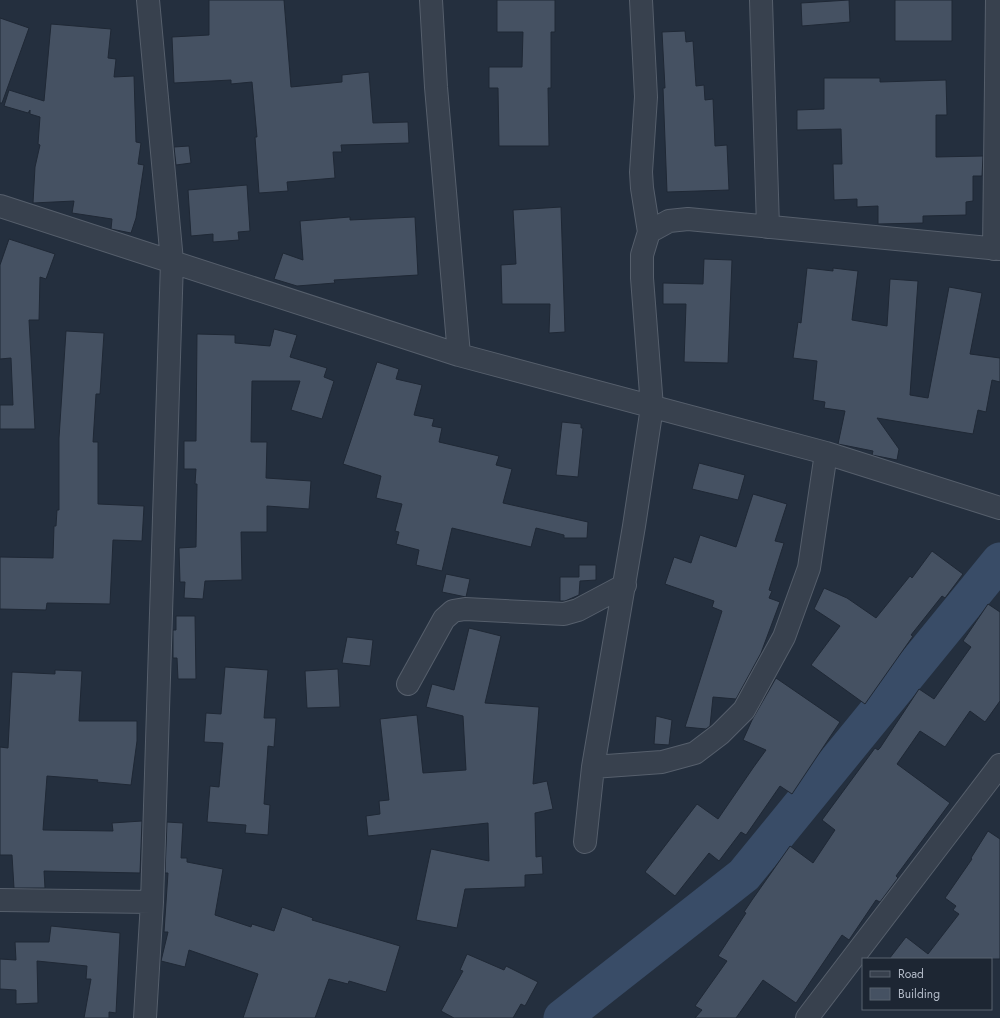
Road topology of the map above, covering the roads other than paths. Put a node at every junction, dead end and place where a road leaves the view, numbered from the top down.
1 (147, 0) edge
2 (431, 0) edge
3 (641, 0) edge
4 (761, 0) edge
5 (997, 0) edge
6 (0, 206) edge
7 (768, 227) junction
8 (649, 232) junction
9 (997, 249) edge
10 (172, 261) junction
11 (458, 355) junction
12 (652, 406) junction
13 (826, 453) junction
14 (1000, 508) edge
15 (625, 585) junction
16 (408, 684) dead end
17 (592, 767) junction
18 (997, 777) edge
19 (586, 842) dead end
20 (0, 900) edge
21 (152, 902) junction
22 (145, 1018) edge
23 (807, 1018) edge

1 - 10 street
2 - 11 street
3 - 8 street
4 - 7 street
5 - 9 street
6 - 10 street
7 - 8 street
7 - 9 street
8 - 12 street
10 - 11 street
10 - 21 street
11 - 12 street
12 - 13 street
12 - 15 street
13 - 14 street
13 - 17 street
15 - 16 street
15 - 17 street
17 - 19 street
18 - 23 street
20 - 21 street
21 - 22 street

